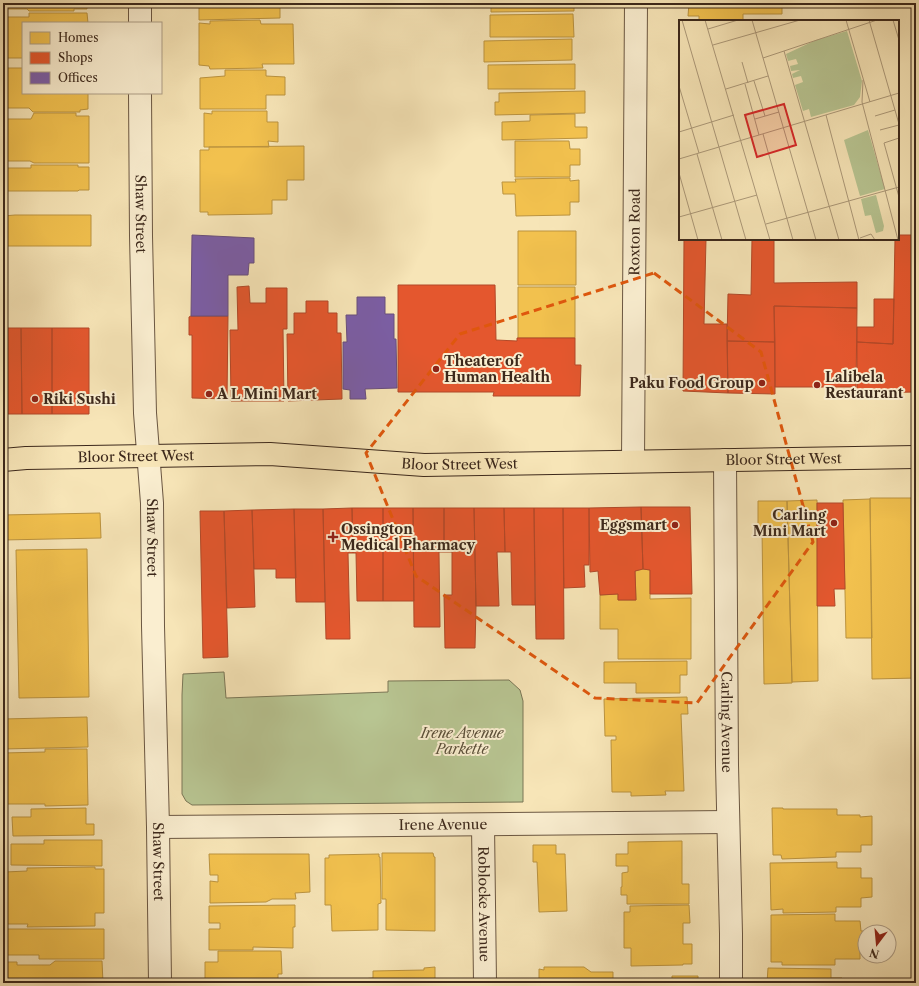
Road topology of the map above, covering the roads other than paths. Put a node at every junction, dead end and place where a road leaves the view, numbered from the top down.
1 (140, 3) edge
2 (636, 3) edge
3 (140, 22) edge
4 (140, 94) edge
5 (148, 456) junction
6 (916, 457) edge
7 (3, 460) edge
8 (725, 460) junction
9 (633, 461) junction
10 (728, 822) junction
11 (483, 825) junction
12 (158, 827) junction
13 (160, 983) edge
14 (484, 983) edge
15 (730, 983) edge

1 - 3 street
2 - 9 street, Roxton Road
4 - 5 street, Shaw Street
5 - 7 main road, Bloor Street West
5 - 9 main road, Bloor Street West
5 - 12 street, Shaw Street
6 - 8 main road, Bloor Street West
8 - 9 main road, Bloor Street West
8 - 10 street, Carling Avenue
10 - 11 street, Irene Avenue
10 - 15 street, Carling Avenue
11 - 12 street, Irene Avenue
11 - 14 street, Roblocke Avenue
12 - 13 street, Shaw Street

